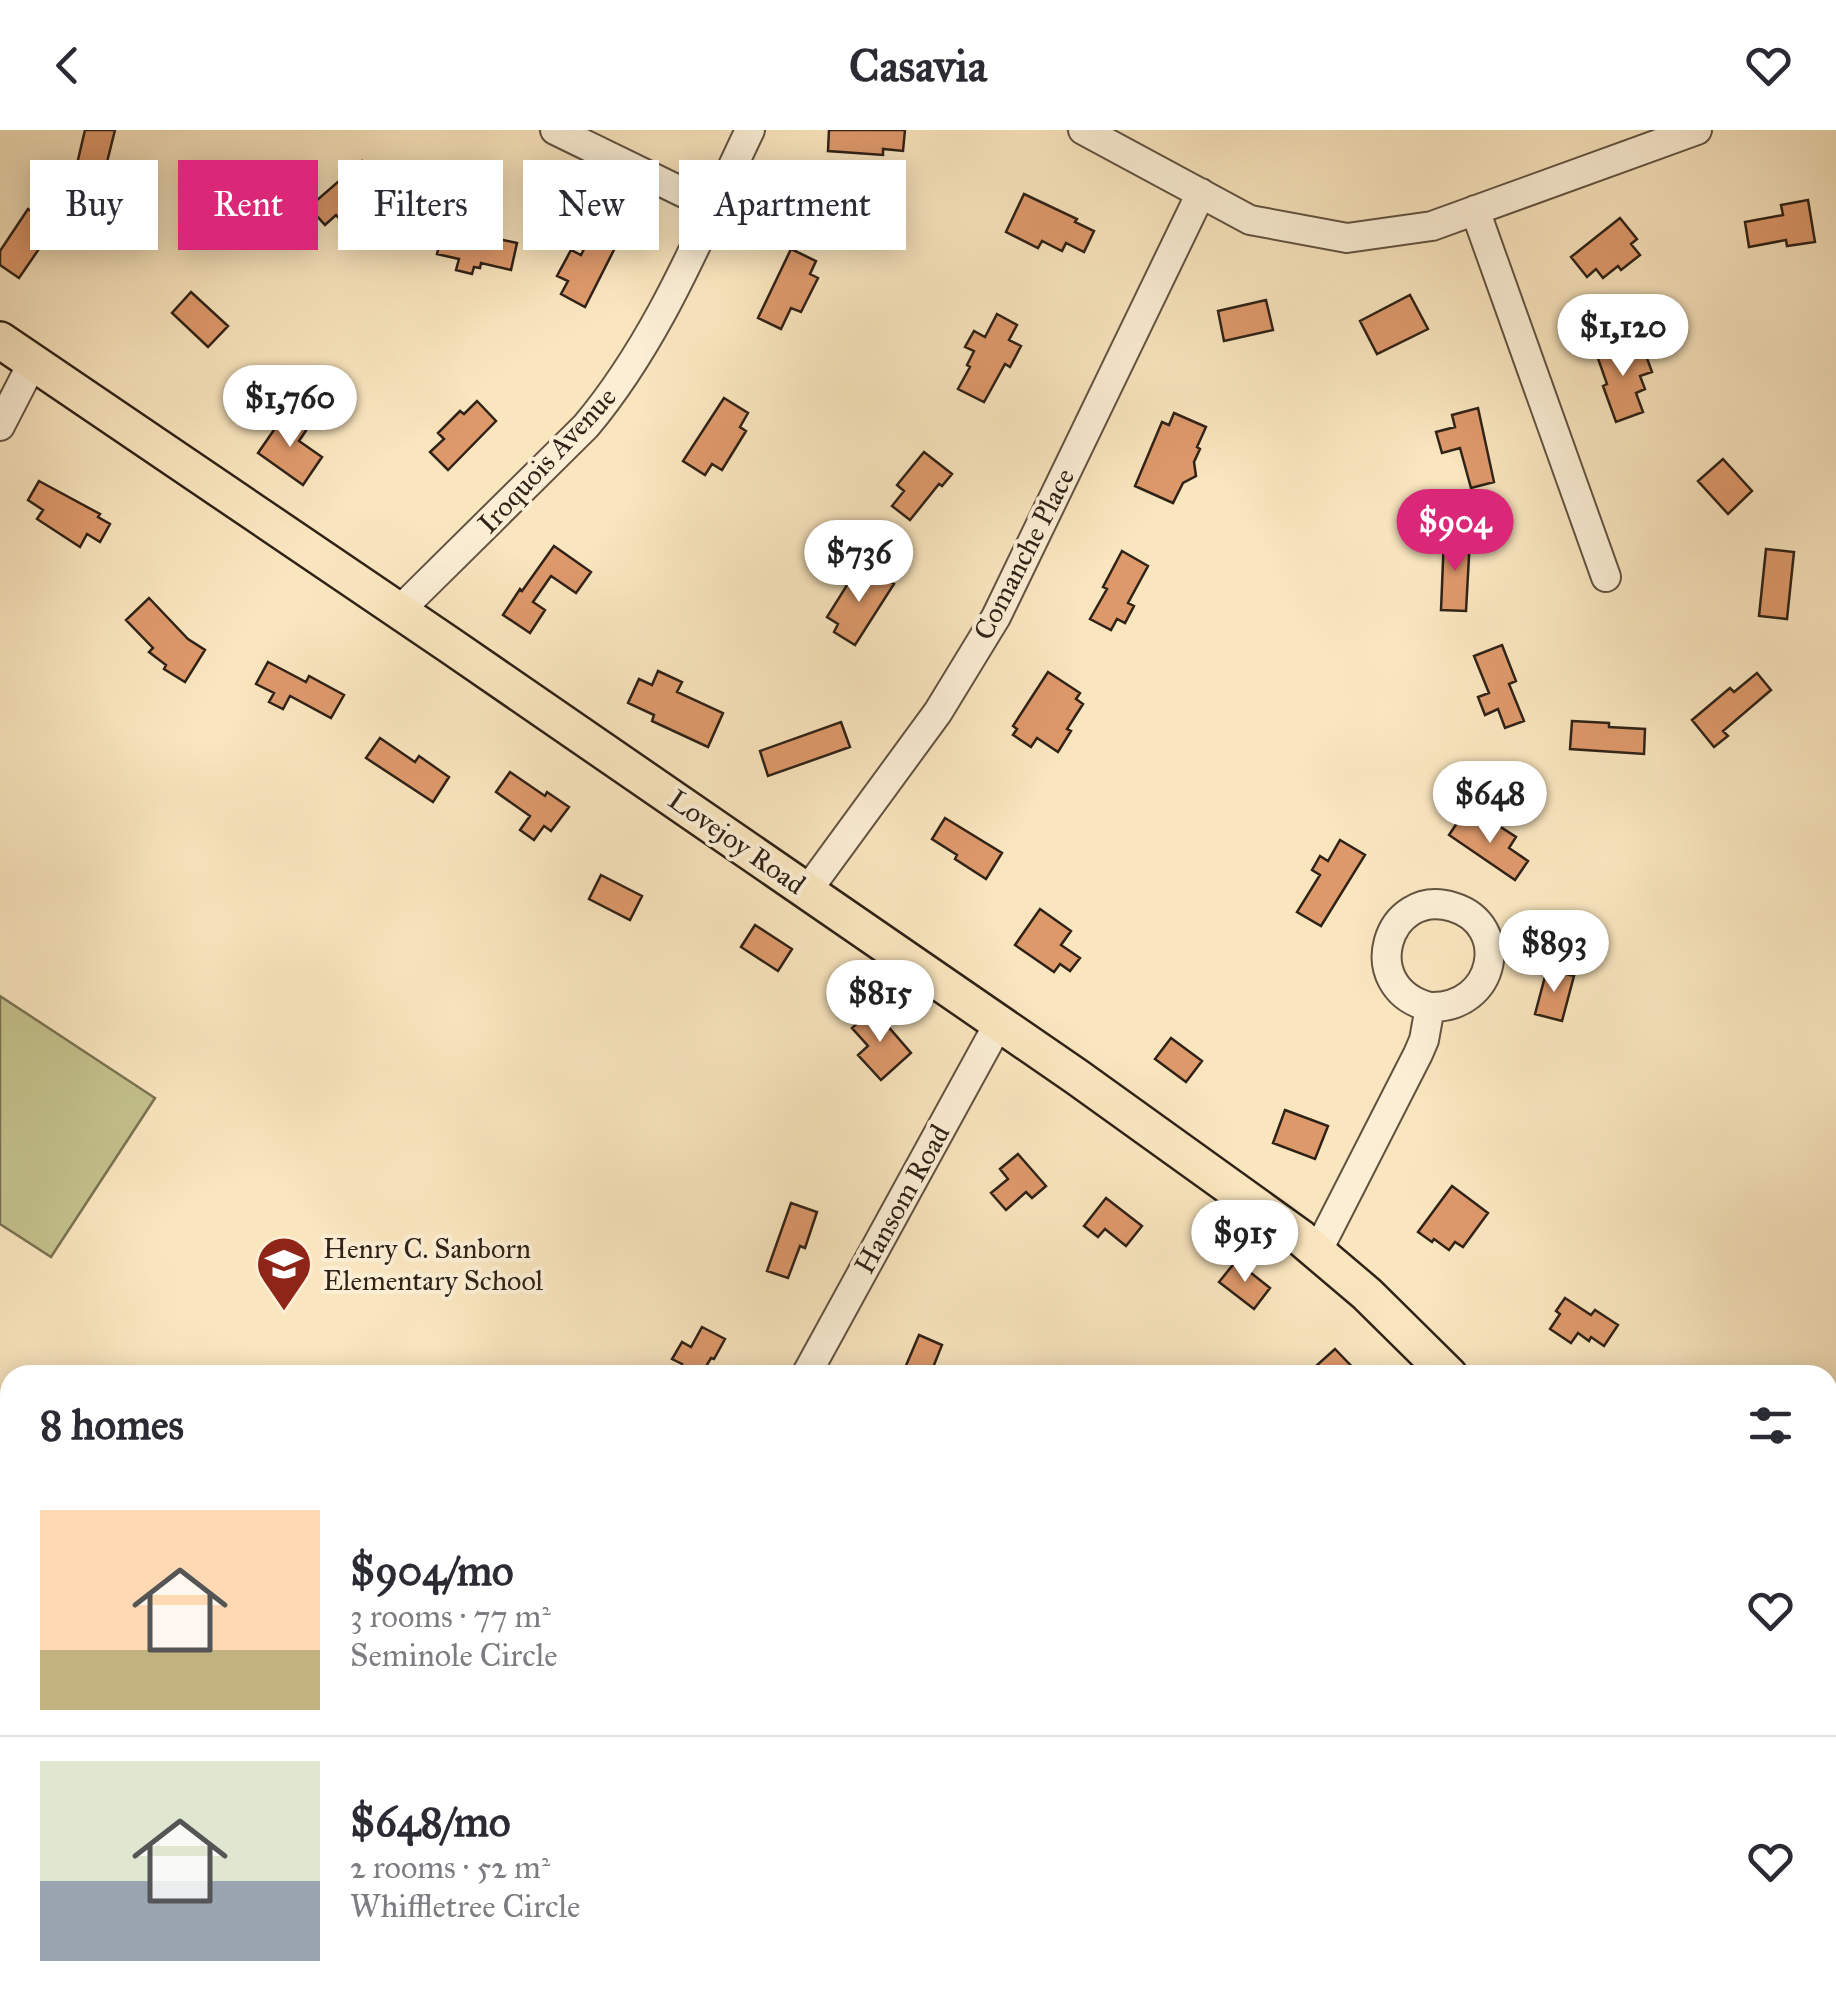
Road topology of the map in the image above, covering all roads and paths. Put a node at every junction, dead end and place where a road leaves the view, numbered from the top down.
1 (556, 130) edge
2 (750, 130) edge
3 (1083, 130) edge
4 (1697, 130) edge
5 (736, 160) edge
6 (679, 190) edge
7 (1201, 194) junction
8 (1475, 210) junction
9 (693, 250) edge
10 (0, 340) edge
11 (33, 362) junction
12 (0, 426) edge
13 (1606, 577) dead end
14 (399, 611) junction
15 (807, 891) junction
16 (1430, 1007) dead end
17 (999, 1023) junction
18 (1317, 1252) junction
19 (811, 1365) edge
20 (1439, 1365) edge

1 - 6 street
2 - 5 street, Iroquois Avenue
3 - 7 street
4 - 8 street
7 - 8 street
7 - 15 street, Comanche Place
8 - 13 street
9 - 14 street, Iroquois Avenue
10 - 11 main road, Lovejoy Road
11 - 12 street
11 - 14 main road, Lovejoy Road
14 - 15 main road, Lovejoy Road
15 - 17 main road, Lovejoy Road
16 - 18 street
17 - 18 main road, Lovejoy Road
17 - 19 street, Hansom Road
18 - 20 main road, Lovejoy Road

